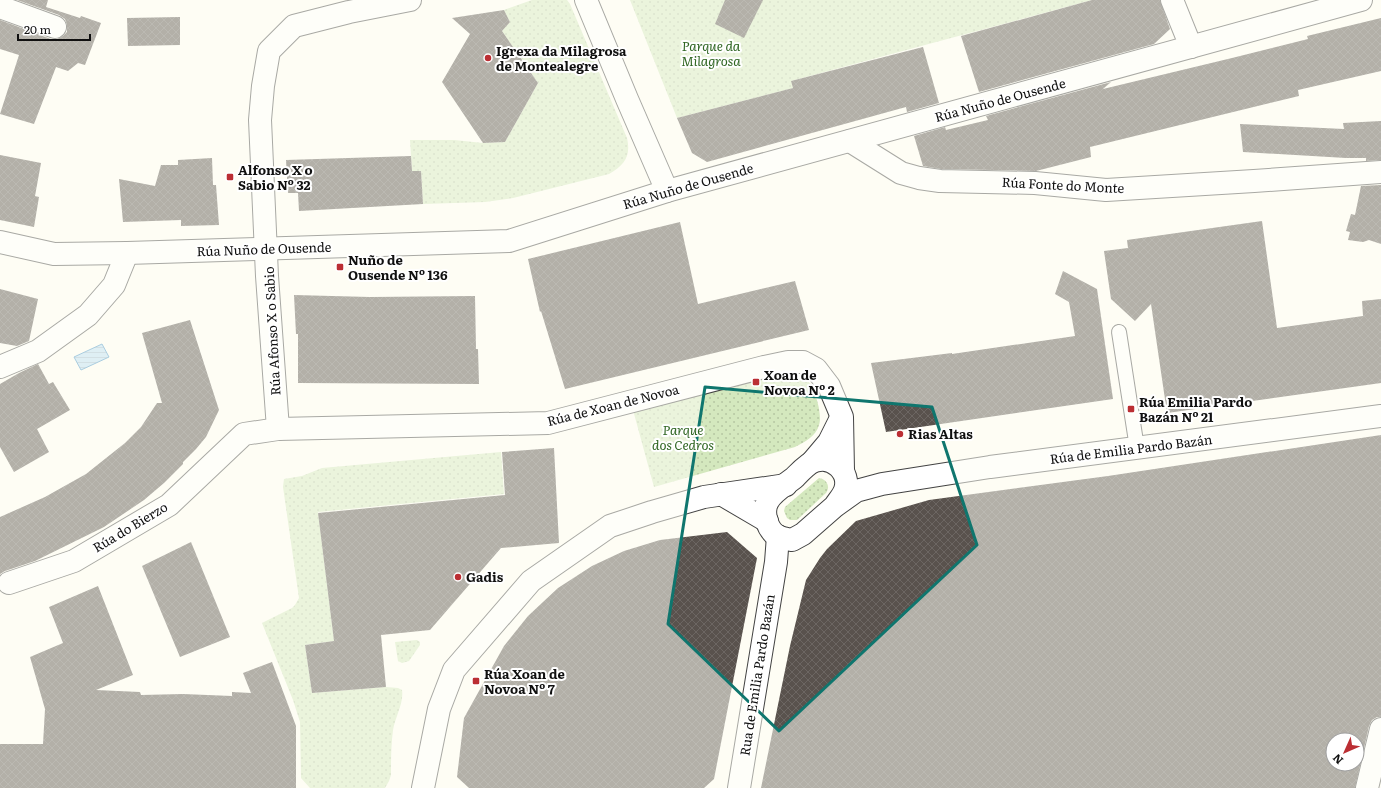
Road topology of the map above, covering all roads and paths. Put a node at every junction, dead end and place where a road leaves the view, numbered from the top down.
1 (410, 0) edge
2 (586, 0) edge
3 (1172, 0) edge
4 (1361, 0) edge
5 (0, 7) edge
6 (55, 27) dead end
7 (1191, 47) junction
8 (850, 141) junction
9 (1381, 172) edge
10 (667, 191) junction
11 (0, 242) edge
12 (267, 249) junction
13 (127, 253) junction
14 (1119, 332) dead end
15 (0, 367) edge
16 (1381, 416) edge
17 (842, 417) junction
18 (278, 429) junction
19 (1137, 448) junction
20 (814, 461) junction
21 (845, 475) junction
22 (882, 484) junction
23 (786, 485) junction
24 (721, 494) junction
25 (835, 506) junction
26 (779, 532) junction
27 (9, 583) dead end
28 (1381, 729) edge
29 (423, 788) edge
30 (739, 788) edge
31 (1367, 788) edge

1 - 12 street, Rúa Afonso X o Sabio
2 - 10 street
3 - 7 street
4 - 7 street, Rúa Nuño de Ousende
5 - 6 street
7 - 8 street, Rúa Nuño de Ousende
8 - 9 street, Rúa Fonte do Monte
8 - 10 street, Rúa Nuño de Ousende
10 - 12 street, Rúa Nuño de Ousende
11 - 13 street, Rúa Nuño de Ousende
12 - 13 street, Rúa Nuño de Ousende
12 - 18 street, Rúa Afonso X o Sabio
13 - 15 street
14 - 19 lane
16 - 19 street, Rúa de Emilia Pardo Bazán
17 - 18 street, Rúa de Xoan de Novoa
17 - 20 street
17 - 21 street, Rúa de Xoan de Novoa
18 - 27 street, Rúa do Bierzo
19 - 22 street, Rúa de Emilia Pardo Bazán
20 - 21 street, Rúa de Emilia Pardo Bazán
20 - 23 street
21 - 22 street, Rúa de Emilia Pardo Bazán
21 - 25 street, Rúa de Emilia Pardo Bazán
22 - 25 street, Rúa de Emilia Pardo Bazán
23 - 24 street
23 - 26 street
24 - 26 street
24 - 29 street
25 - 26 street, Rúa de Emilia Pardo Bazán
26 - 30 street, Rua de Emilia Pardo Bazán
28 - 31 street

